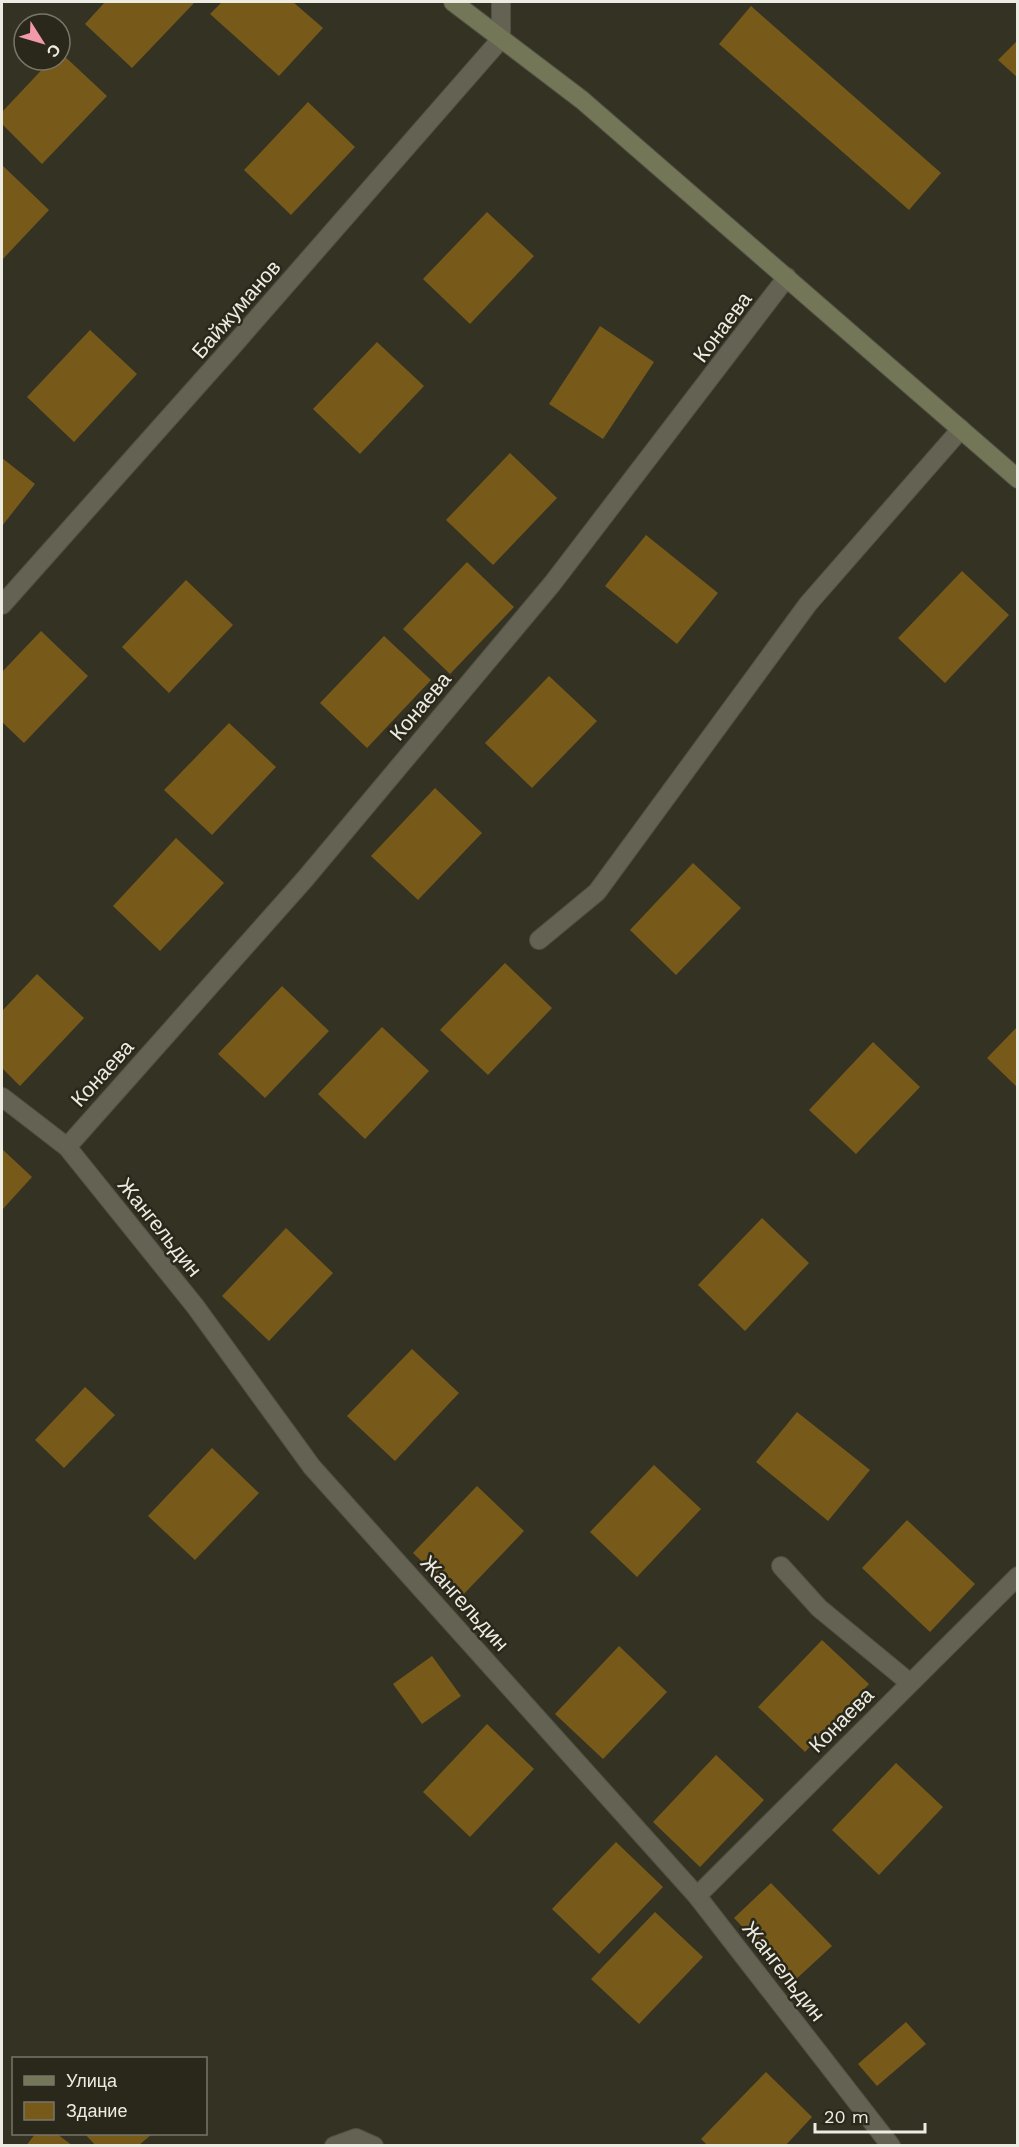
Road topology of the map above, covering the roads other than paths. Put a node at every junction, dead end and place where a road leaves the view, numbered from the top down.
1 (453, 2) edge
2 (501, 2) edge
3 (501, 39) junction
4 (787, 277) junction
5 (961, 429) junction
6 (1017, 478) edge
7 (2, 605) edge
8 (539, 940) dead end
9 (2, 1097) edge
10 (67, 1146) junction
11 (781, 1566) dead end
12 (1017, 1576) edge
13 (910, 1683) junction
14 (697, 1896) junction
15 (334, 2145) edge
16 (374, 2145) edge
17 (891, 2145) edge

1 - 3 main road
2 - 3 street
3 - 4 main road
3 - 7 street, Байжуманов
4 - 5 main road
4 - 10 street, Конаева
5 - 6 main road
5 - 8 street
9 - 10 street, Жангельдин
10 - 14 street, Жангельдин
11 - 13 street
12 - 13 street, Конаева
13 - 14 street, Конаева
14 - 17 street, Жангельдин
15 - 16 street

